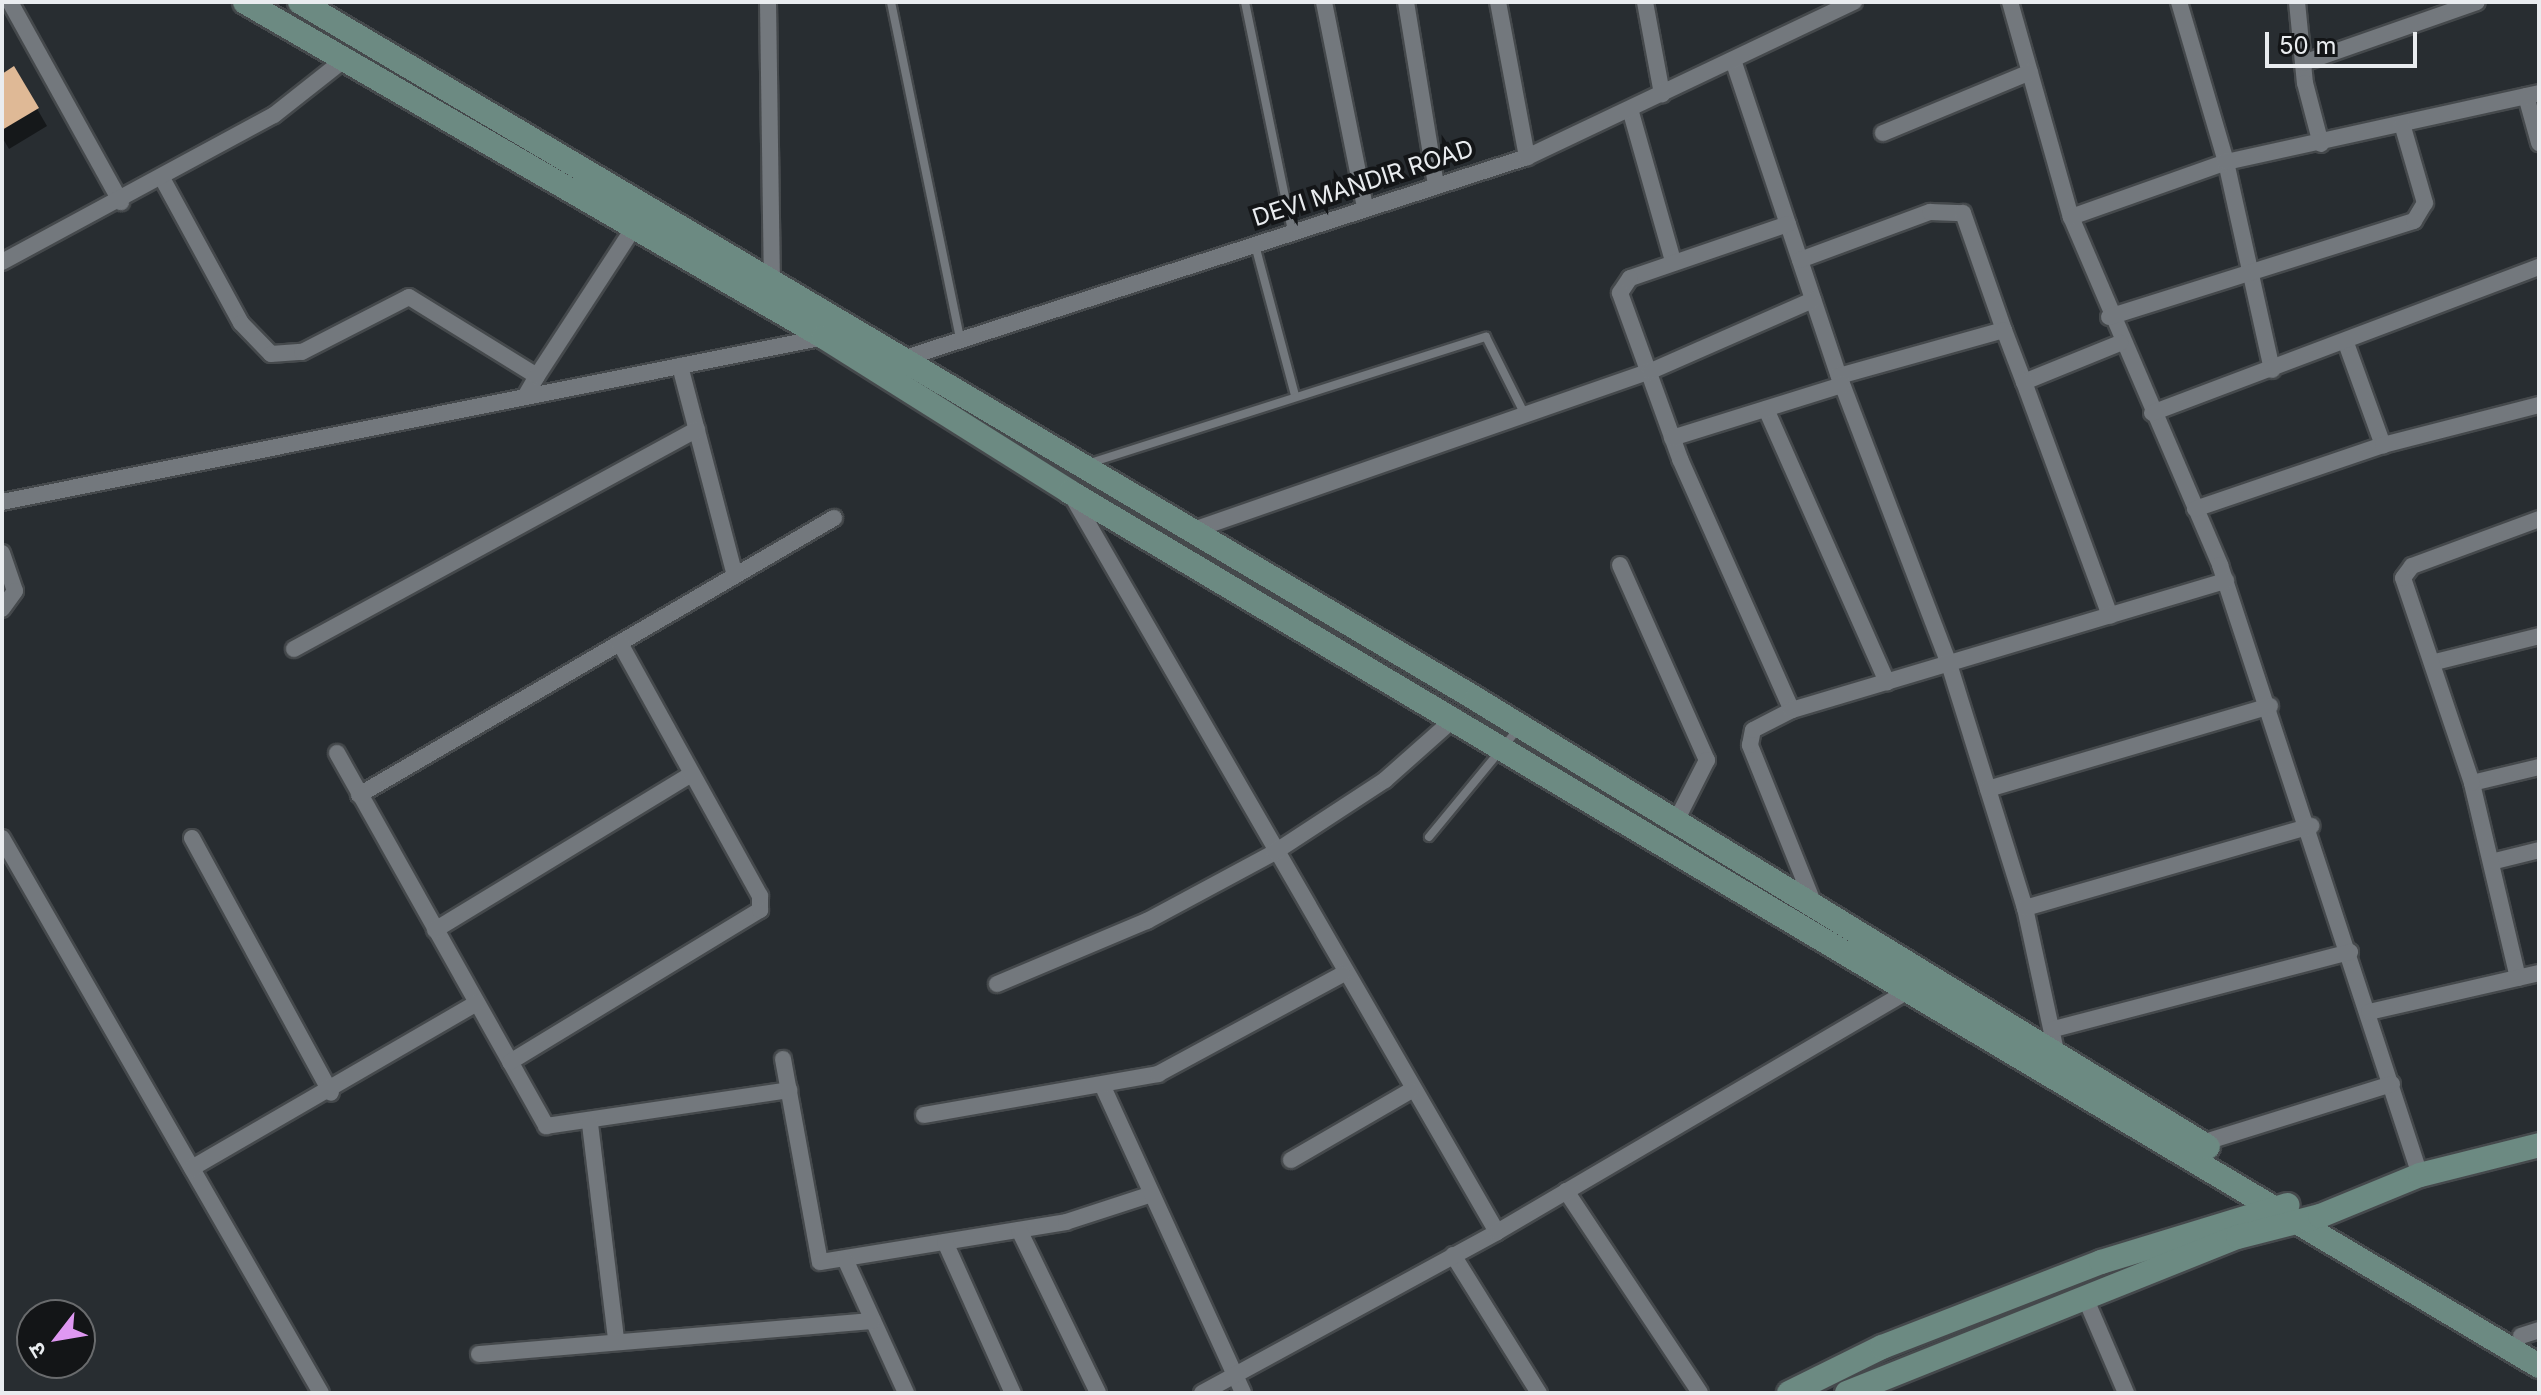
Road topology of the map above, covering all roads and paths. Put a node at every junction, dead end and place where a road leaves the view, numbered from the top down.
1 (245, 2) edge
2 (300, 2) edge
3 (768, 2) edge
4 (891, 2) edge
5 (1245, 2) edge
6 (1324, 2) edge
7 (1406, 2) edge
8 (1498, 2) edge
9 (1645, 2) edge
10 (2010, 2) edge
11 (2179, 2) edge
12 (2297, 2) edge
13 (2477, 2) edge
14 (12, 3) edge
15 (1847, 4) edge
16 (1733, 60) junction
17 (341, 62) junction
18 (2303, 63) junction
19 (2030, 72) junction
20 (1662, 94) junction
21 (2532, 95) edge
22 (1630, 109) junction
23 (2402, 124) junction
24 (1883, 133) dead end
25 (2539, 143) edge
26 (2321, 144) junction
27 (1527, 157) junction
28 (2226, 162) junction
29 (162, 178) junction
30 (1436, 185) junction
31 (121, 202) junction
32 (1365, 208) junction
33 (2071, 217) junction
34 (1788, 224) junction
35 (632, 230) junction
36 (1292, 231) junction
37 (1255, 243) junction
38 (1800, 260) junction
39 (2, 261) edge
40 (1673, 261) junction
41 (2539, 267) edge
42 (2250, 272) junction
43 (772, 282) junction
44 (1813, 300) junction
45 (2109, 317) junction
46 (2004, 330) junction
47 (854, 331) junction
48 (824, 337) junction
49 (960, 339) junction
50 (2120, 343) junction
51 (2346, 343) junction
52 (904, 358) junction
53 (680, 366) junction
54 (871, 370) junction
55 (2272, 370) junction
56 (1651, 371) junction
57 (537, 376) junction
58 (1840, 380) junction
59 (2024, 382) junction
60 (1295, 395) junction
61 (525, 397) junction
62 (2539, 405) edge
63 (1766, 409) junction
64 (1523, 411) junction
65 (2152, 413) junction
66 (697, 429) junction
67 (1672, 438) junction
68 (2383, 445) junction
69 (1080, 467) junction
70 (1070, 492) junction
71 (2, 502) edge
72 (2195, 509) junction
73 (834, 518) dead end
74 (2539, 519) edge
75 (1186, 533) junction
76 (2, 553) edge
77 (1620, 565) dead end
78 (735, 575) junction
79 (2226, 581) junction
80 (2, 609) edge
81 (2110, 616) junction
82 (2539, 636) edge
83 (620, 643) junction
84 (294, 649) dead end
85 (2435, 662) junction
86 (1949, 664) junction
87 (1887, 682) junction
88 (2270, 706) junction
89 (1792, 710) junction
90 (1456, 717) junction
91 (1519, 727) junction
92 (1503, 747) junction
93 (337, 753) dead end
94 (2539, 767) edge
95 (690, 775) junction
96 (2472, 783) junction
97 (1988, 789) junction
98 (359, 795) junction
99 (1674, 825) junction
100 (2311, 826) junction
101 (1429, 837) dead end
102 (2, 838) edge
103 (192, 838) dead end
104 (2539, 850) edge
105 (1275, 852) junction
106 (2491, 862) junction
107 (2025, 908) junction
108 (1816, 909) junction
109 (435, 930) junction
110 (1821, 937) junction
111 (2350, 952) junction
112 (2539, 973) edge
113 (1343, 974) junction
114 (2518, 978) junction
115 (997, 984) dead end
116 (1909, 990) junction
117 (477, 1003) junction
118 (2369, 1012) junction
119 (2055, 1040) junction
120 (783, 1059) dead end
121 (510, 1062) junction
122 (2392, 1084) junction
123 (1104, 1089) junction
124 (789, 1090) junction
125 (1410, 1091) junction
126 (331, 1093) junction
127 (924, 1115) dead end
128 (590, 1124) junction
129 (2202, 1143) junction
130 (2539, 1145) edge
131 (1291, 1160) dead end
132 (192, 1168) junction
133 (2420, 1175) junction
134 (1566, 1191) junction
135 (1152, 1194) junction
136 (2308, 1210) junction
137 (1019, 1230) junction
138 (1497, 1232) junction
139 (945, 1242) junction
140 (1453, 1255) junction
141 (845, 1259) junction
142 (2084, 1295) junction
143 (873, 1321) junction
144 (2533, 1338) edge
145 (616, 1339) junction
146 (479, 1354) dead end
147 (2539, 1366) edge
148 (1236, 1377) junction
149 (321, 1393) edge
150 (906, 1393) edge
151 (1013, 1393) edge
152 (1098, 1393) edge
153 (1202, 1393) edge
154 (1243, 1393) edge
155 (1539, 1393) edge
156 (1700, 1393) edge
157 (1789, 1393) edge
158 (1847, 1393) edge
159 (2126, 1393) edge

1 - 17 street
2 - 43 street
3 - 43 street
4 - 49 lane
5 - 36 lane
6 - 32 street
7 - 30 street
8 - 27 street
9 - 20 street
10 - 19 street
11 - 28 street
12 - 18 street
13 - 18 street
14 - 31 street
15 - 16 street, DEVI MANDIR ROAD
16 - 20 street, DEVI MANDIR ROAD
16 - 34 street
17 - 29 street
17 - 35 street
18 - 26 street
19 - 24 street
19 - 33 street
20 - 22 street, DEVI MANDIR ROAD
21 - 23 street
21 - 25 street
22 - 27 street, DEVI MANDIR ROAD
22 - 40 street
23 - 26 street
23 - 42 street
26 - 28 street
27 - 30 street, DEVI MANDIR ROAD
28 - 33 street
28 - 42 street
29 - 31 street
29 - 57 street
30 - 32 street, DEVI MANDIR ROAD
31 - 39 street
32 - 36 street, DEVI MANDIR ROAD
33 - 45 street
34 - 38 street
34 - 40 street
35 - 48 street
35 - 57 street
36 - 37 street, DEVI MANDIR ROAD
37 - 49 street, DEVI MANDIR ROAD
37 - 60 lane
38 - 44 street
38 - 46 street
40 - 56 street
41 - 51 street
42 - 45 street
42 - 55 street
43 - 47 street
44 - 56 street
44 - 58 street
45 - 50 street
46 - 58 street
46 - 59 street
47 - 48 street
47 - 52 street
48 - 53 street
48 - 54 street
49 - 52 street, DEVI MANDIR ROAD
50 - 59 street
50 - 65 street
51 - 55 street
51 - 68 street
52 - 54 street, DEVI MANDIR ROAD
52 - 69 street
53 - 61 street
53 - 66 street
54 - 70 street
55 - 65 street
56 - 64 street
56 - 67 street
57 - 61 street
58 - 63 street
58 - 86 street
59 - 81 street
60 - 64 lane
60 - 69 lane
61 - 71 street
62 - 68 street
63 - 67 street
63 - 87 street
64 - 75 street
65 - 72 street
66 - 78 street
66 - 84 street
67 - 89 street
68 - 72 street
69 - 75 street
70 - 90 street
70 - 105 street
72 - 79 street
73 - 78 street
74 - 85 street
75 - 91 street
76 - 80 street
77 - 99 street
78 - 83 street
79 - 81 street
79 - 88 street
81 - 86 street
82 - 85 street
83 - 95 street
83 - 98 street
85 - 96 street
86 - 87 street
86 - 97 street
87 - 89 street
88 - 97 street
88 - 100 street
89 - 108 street
90 - 92 street
90 - 105 street
91 - 92 lane
91 - 99 street
92 - 101 lane
92 - 110 street
93 - 98 street
94 - 96 street
95 - 109 street
95 - 121 street
96 - 106 street
97 - 107 street
98 - 109 street
99 - 108 street
100 - 107 street
100 - 111 street
102 - 132 street
103 - 126 street
104 - 106 street
105 - 113 street
105 - 115 street
106 - 114 street
107 - 119 street
108 - 110 street
108 - 119 street
109 - 117 street
110 - 116 street
111 - 118 street
111 - 119 street
112 - 114 street
113 - 123 street
113 - 125 street
114 - 118 street
116 - 134 street
116 - 136 street
117 - 121 street
117 - 126 street
118 - 122 street
119 - 129 street
120 - 124 street
121 - 128 street
122 - 129 street
122 - 133 street
123 - 127 street
123 - 135 street
124 - 128 street
124 - 141 street
125 - 131 street
125 - 138 street
126 - 132 street
128 - 145 street
129 - 136 street
130 - 133 street
132 - 149 street
133 - 136 street
134 - 138 street
134 - 156 street
135 - 137 street
135 - 148 street
136 - 142 street
136 - 144 street
136 - 147 street
136 - 157 street
137 - 139 street
137 - 152 street
138 - 140 street
139 - 141 street
139 - 151 street
140 - 148 street
140 - 155 street
141 - 143 street
142 - 158 street
142 - 159 street
143 - 145 street
143 - 150 street
145 - 146 street
148 - 153 street
148 - 154 street

